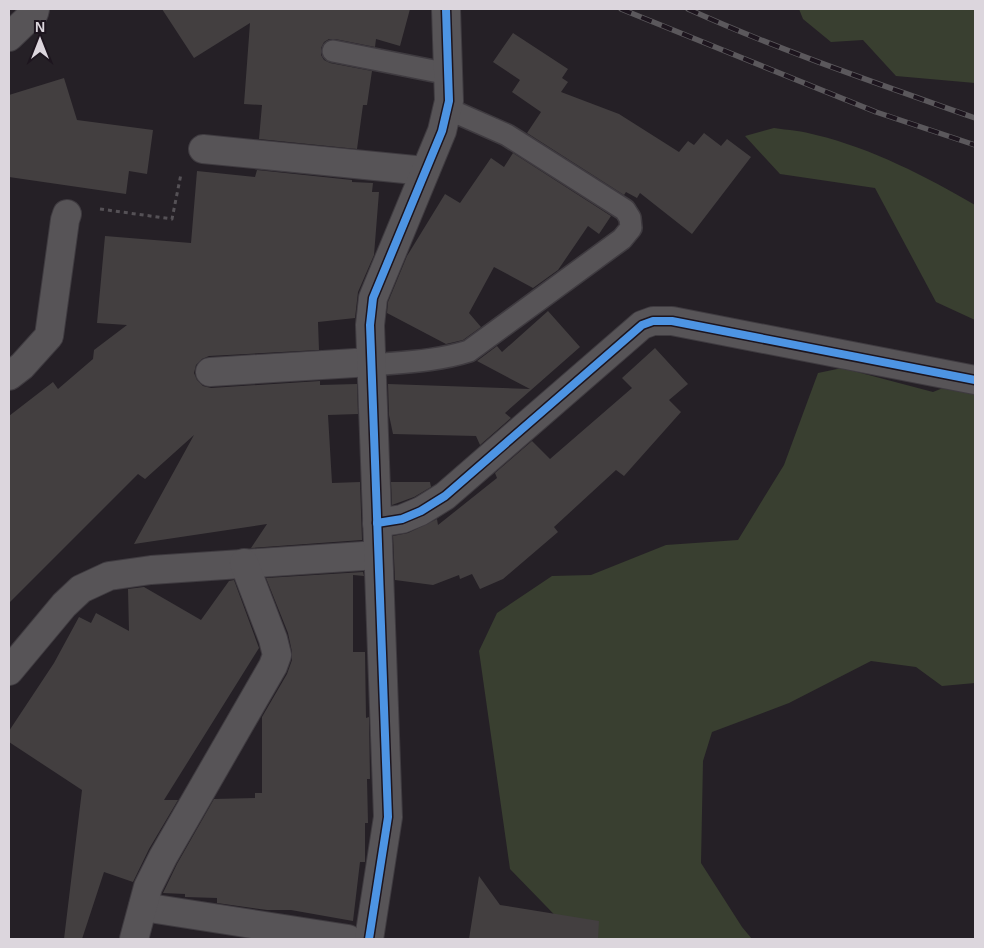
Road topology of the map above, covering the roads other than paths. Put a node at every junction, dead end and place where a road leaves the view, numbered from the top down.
1 (35, 9) edge
2 (446, 9) edge
3 (9, 37) edge
4 (333, 51) dead end
5 (449, 74) junction
6 (448, 109) junction
7 (203, 149) road end
8 (425, 171) junction
9 (67, 214) road end
10 (372, 363) junction
11 (210, 372) dead end
12 (9, 376) edge
13 (975, 380) edge
14 (377, 523) junction
15 (378, 555) junction
16 (244, 564) junction
17 (9, 671) edge
18 (143, 907) junction
19 (134, 939) edge
20 (348, 939) edge
21 (369, 939) edge

1 - 3 street
2 - 5 street
4 - 5 lane
5 - 6 street
6 - 8 street
6 - 10 lane
7 - 8 street
8 - 10 street
9 - 12 street
10 - 11 street
10 - 14 street
13 - 14 street
14 - 15 street
15 - 16 street
15 - 21 street
16 - 17 street
16 - 18 street
18 - 19 street
18 - 20 street

